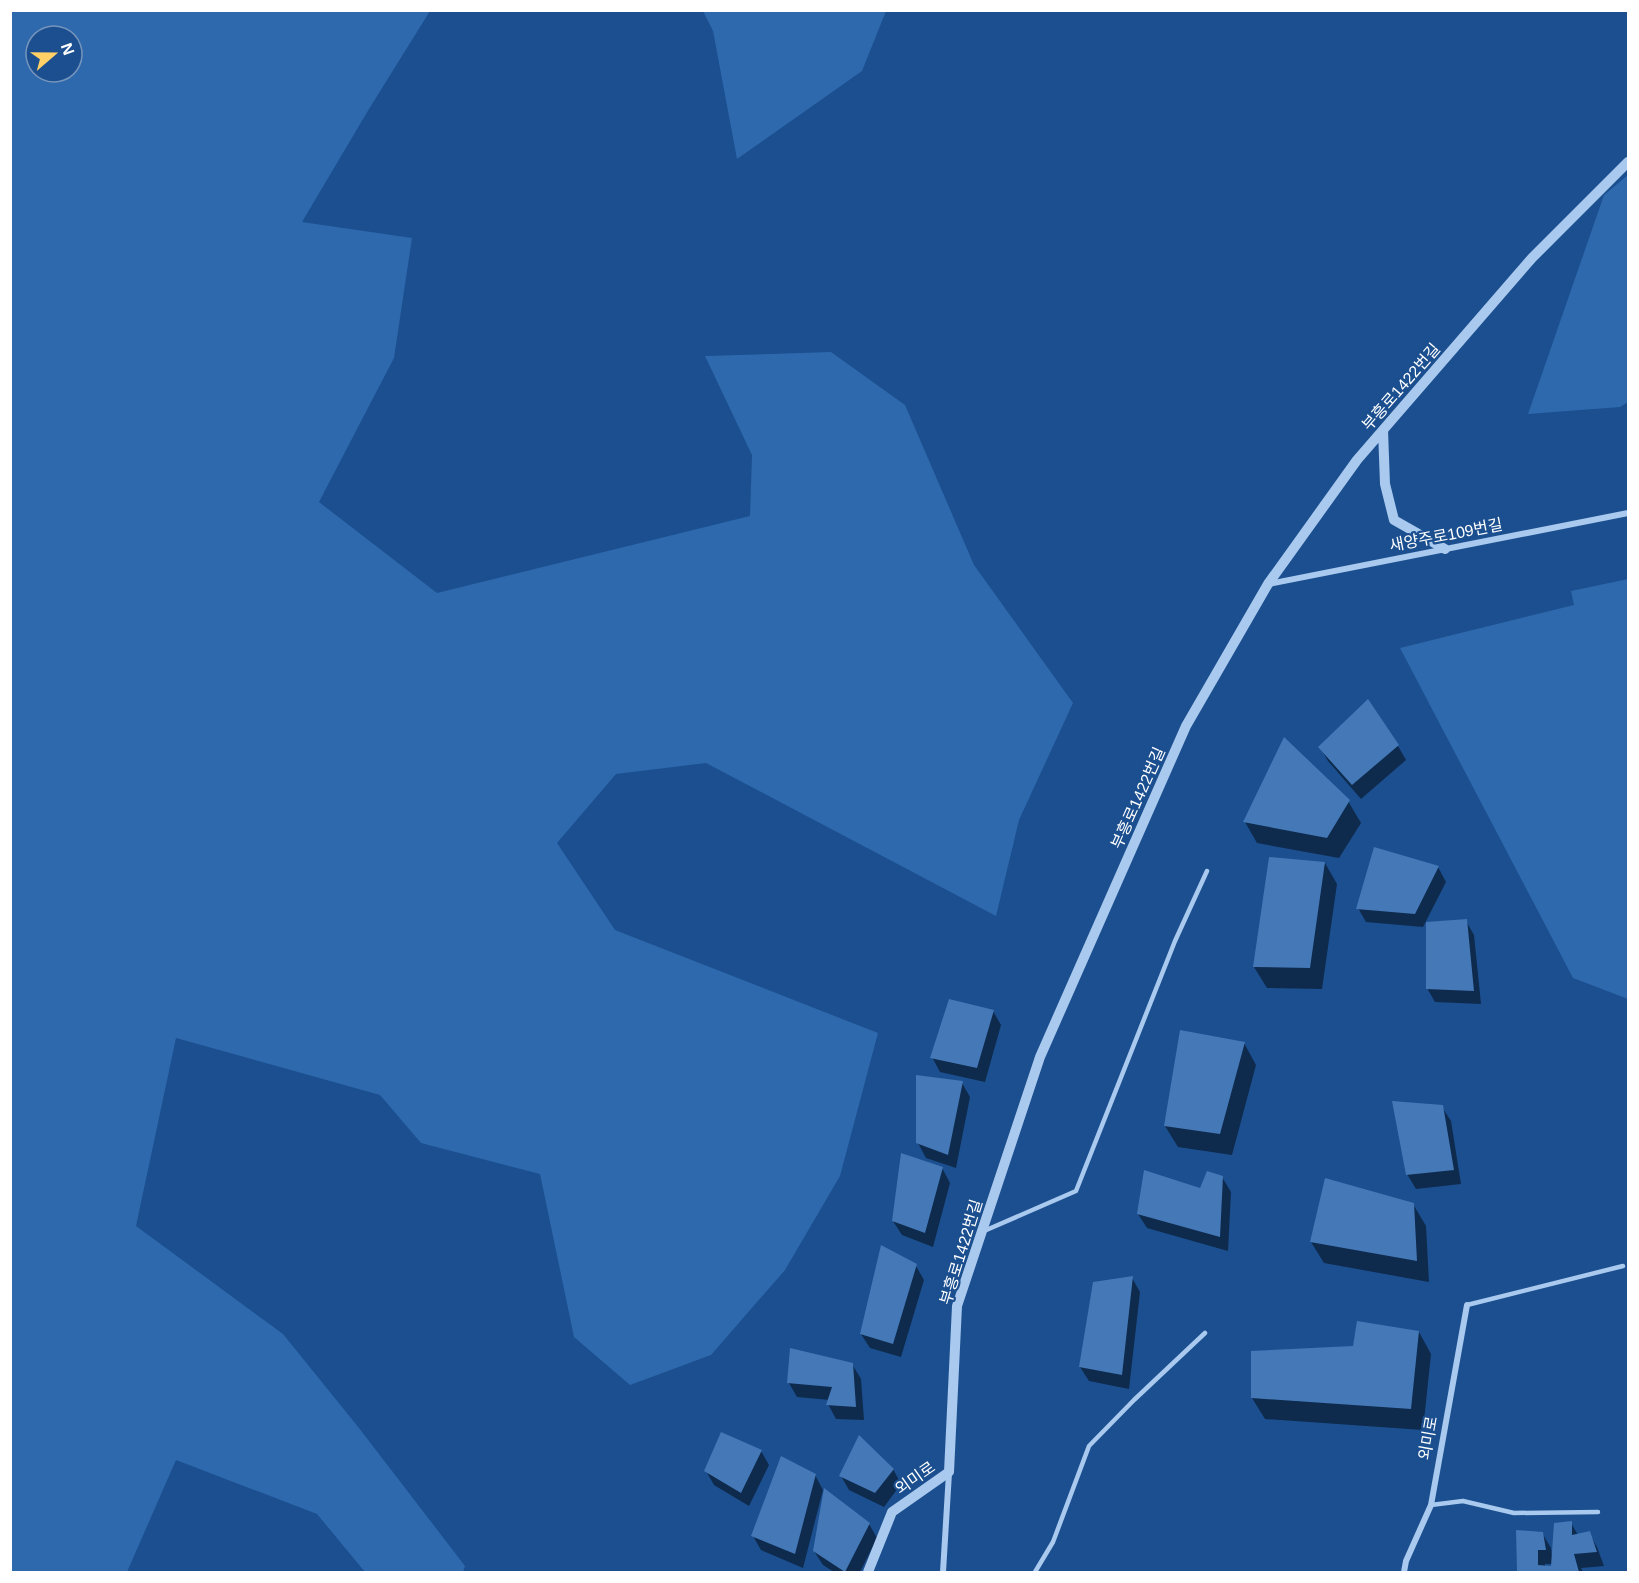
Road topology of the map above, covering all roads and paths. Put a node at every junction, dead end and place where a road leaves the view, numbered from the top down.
1 (1629, 162) edge
2 (1383, 430) junction
3 (1629, 513) edge
4 (1445, 549) junction
5 (1268, 584) junction
6 (1207, 871) dead end
7 (982, 1233) junction
8 (1623, 1266) dead end
9 (1467, 1305) joint
10 (1205, 1333) dead end
11 (949, 1473) junction
12 (1431, 1505) junction
13 (1598, 1512) dead end
14 (868, 1572) edge
15 (943, 1572) edge
16 (1035, 1572) edge
17 (1404, 1572) edge

1 - 2 street, 부흥로1422번길
2 - 4 street
2 - 5 street, 부흥로1422번길
3 - 4 street, 새양주로109번길
4 - 5 street, 새양주로109번길
5 - 7 street, 부흥로1422번길
6 - 7 lane
7 - 11 street, 부흥로1422번길
8 - 9 lane
9 - 12 street, 외미로
10 - 16 lane
11 - 14 street, 외미로
11 - 15 street, 부흥로1422번길
12 - 13 lane
12 - 17 street, 외미로

